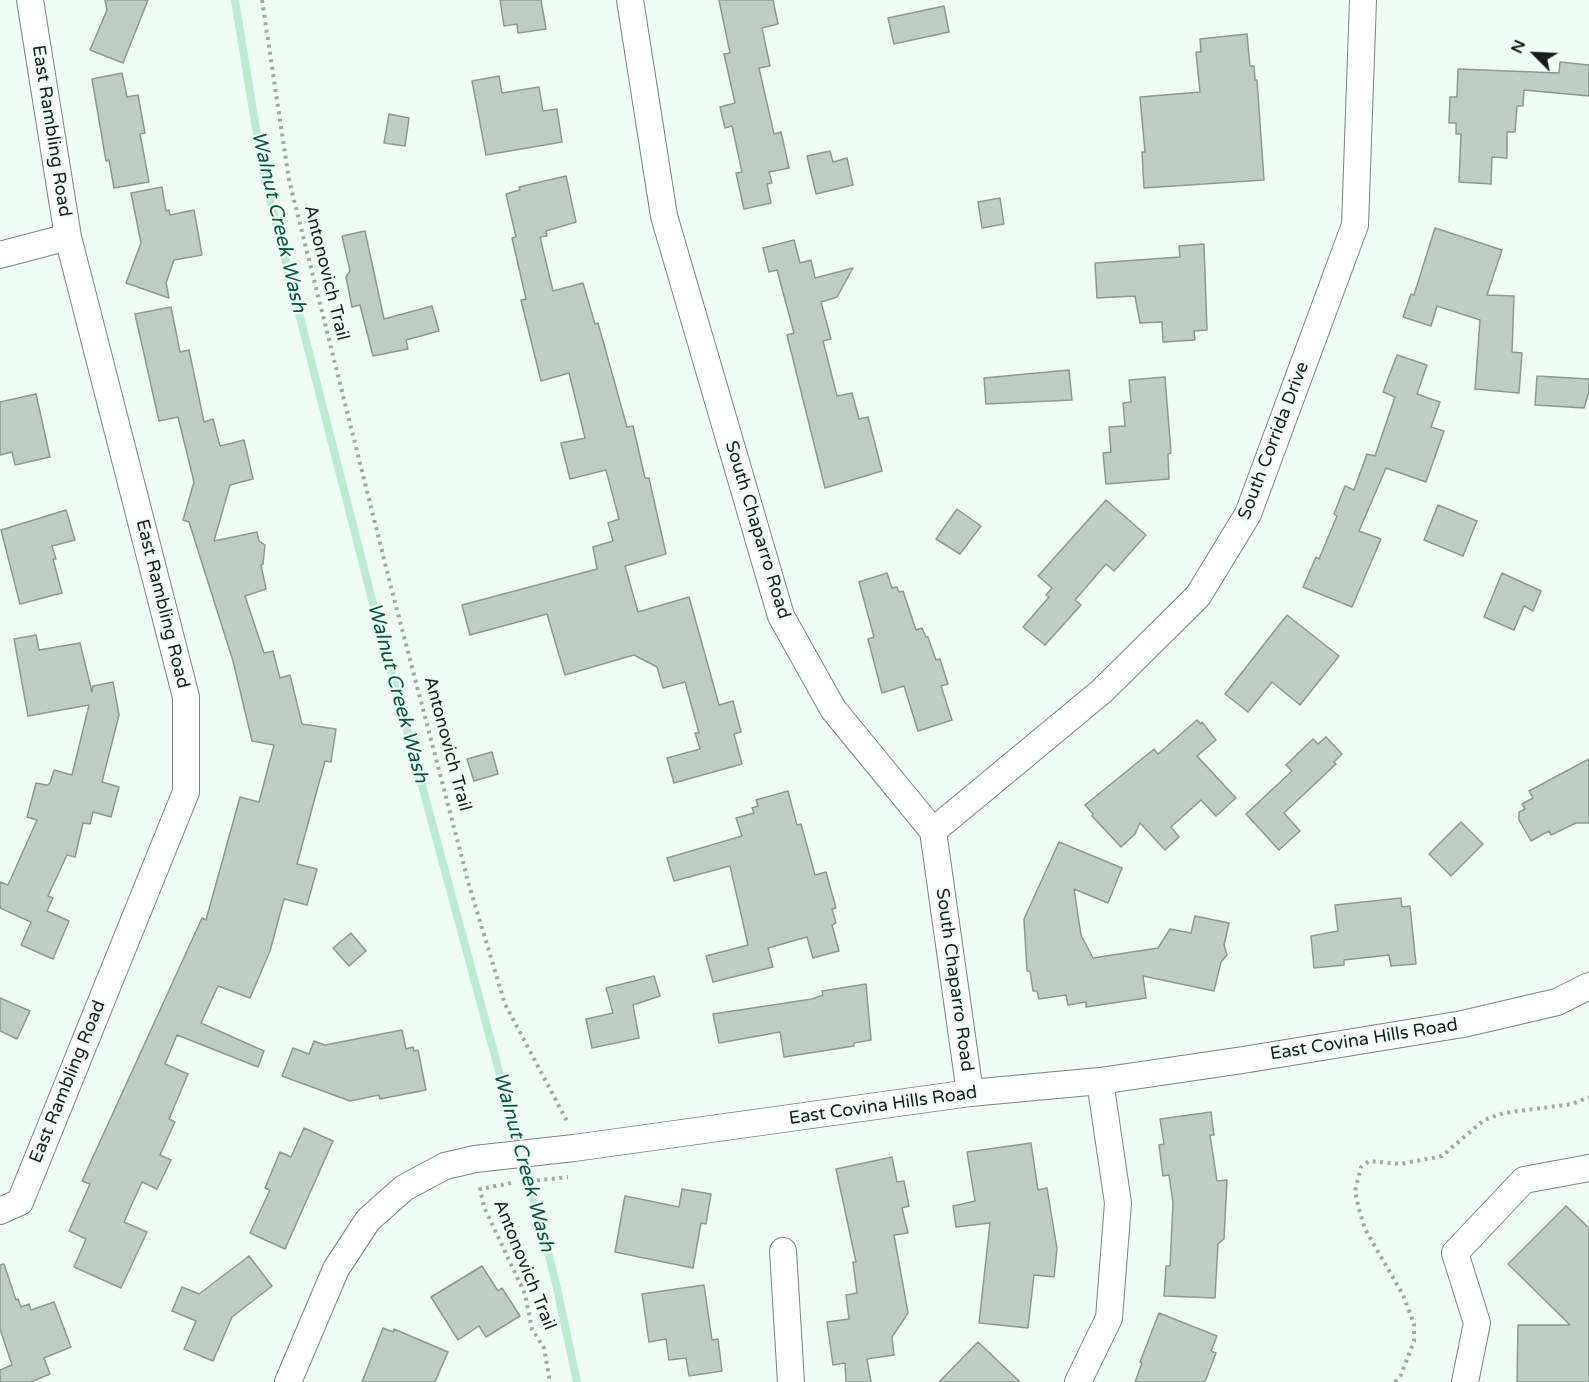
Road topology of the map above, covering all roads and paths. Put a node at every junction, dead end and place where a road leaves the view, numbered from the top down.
1 (30, 0) edge
2 (262, 0) edge
3 (630, 0) edge
4 (1363, 0) edge
5 (68, 237) junction
6 (0, 255) edge
7 (933, 831) junction
8 (1589, 986) edge
9 (1100, 1081) junction
10 (970, 1094) junction
11 (1589, 1097) edge
12 (574, 1148) junction
13 (1589, 1168) edge
14 (0, 1211) edge
15 (783, 1251) dead end
16 (288, 1382) edge
17 (550, 1382) edge
18 (791, 1382) edge
19 (1078, 1382) edge
20 (1395, 1382) edge
21 (1465, 1382) edge

1 - 5 street, East Rambling Road
2 - 12 path, Antonovich Trail
3 - 7 street, South Chaparro Road
4 - 7 street, South Corrida Drive
5 - 6 street
5 - 14 street, East Rambling Road
7 - 10 street, South Chaparro Road
8 - 9 street, East Covina Hills Road
9 - 10 street, East Covina Hills Road
9 - 19 street
10 - 12 street, East Covina Hills Road
11 - 20 path
12 - 16 street, East Covina Hills Road
12 - 17 path, Antonovich Trail
13 - 21 street
15 - 18 street

